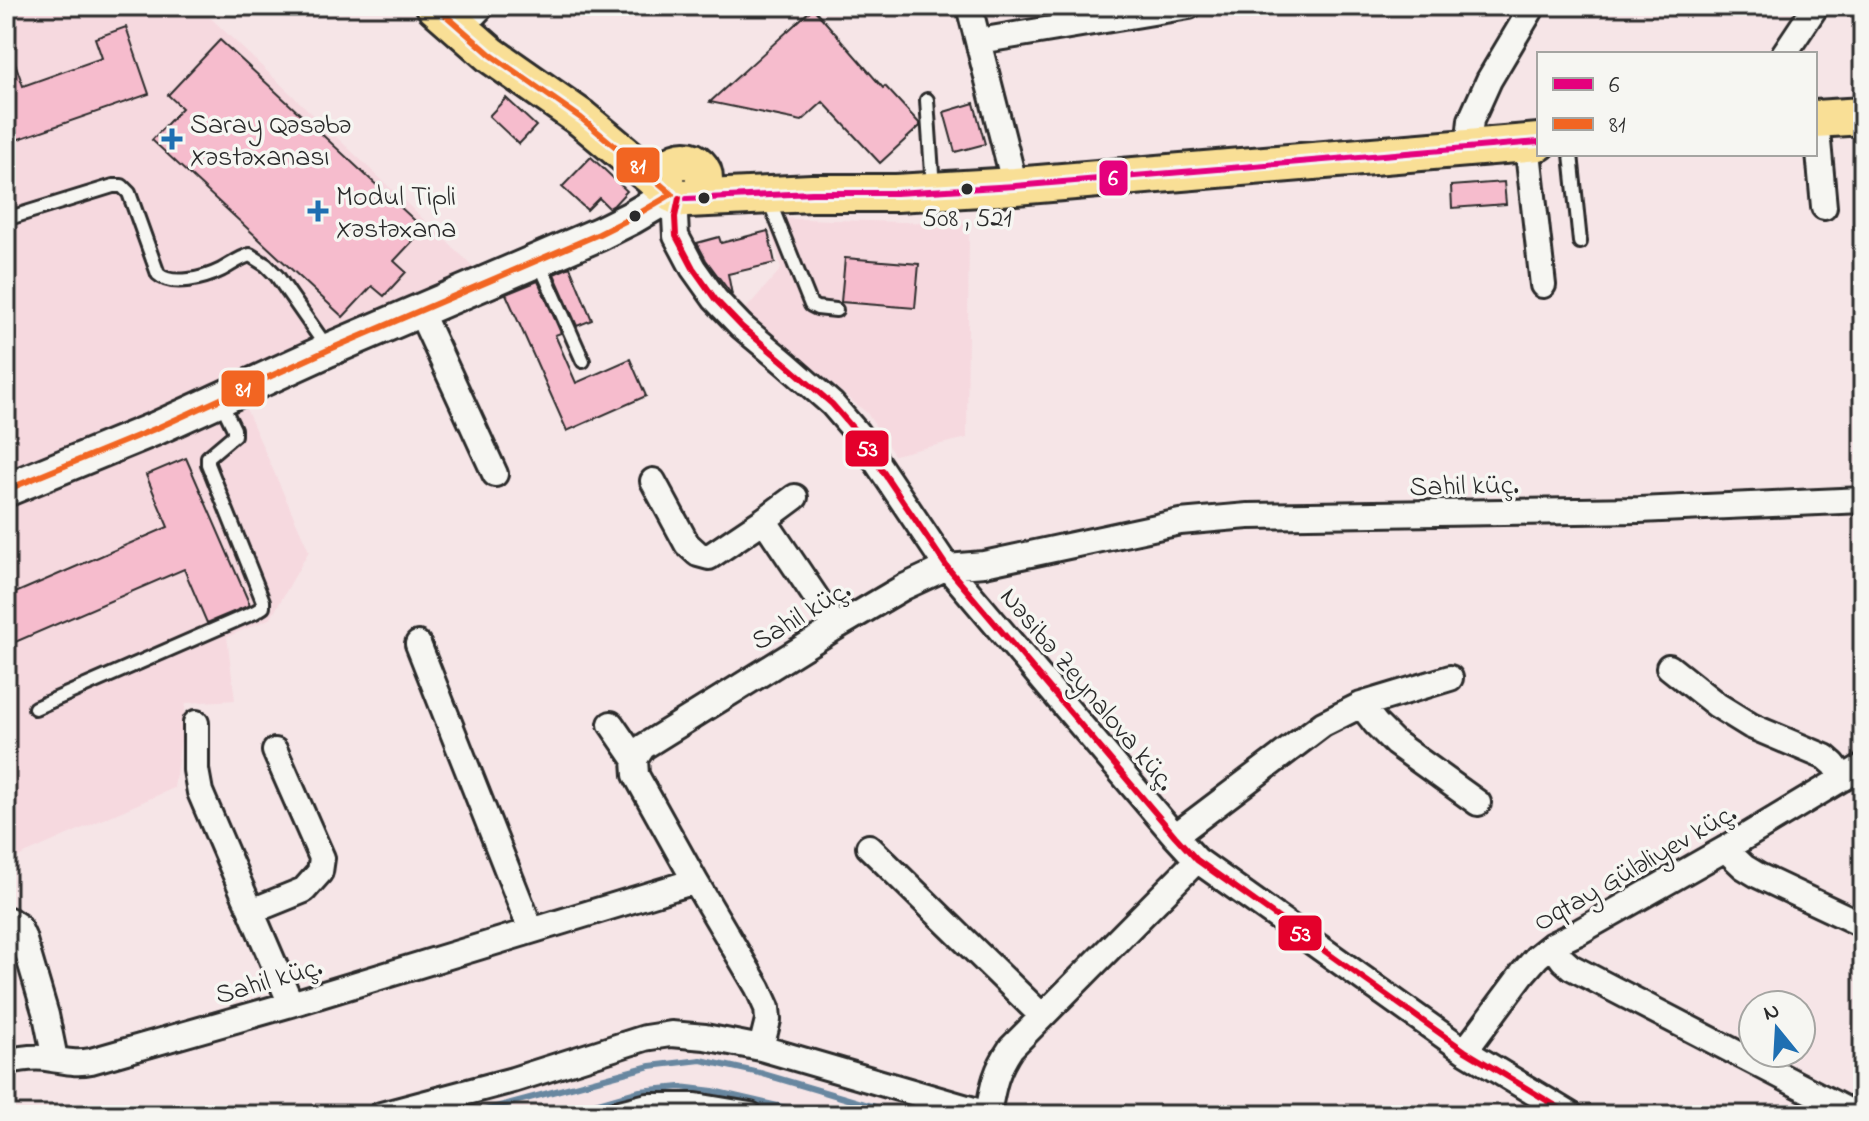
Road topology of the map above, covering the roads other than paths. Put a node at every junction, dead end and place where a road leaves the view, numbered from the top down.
1 (969, 6) edge
2 (1189, 6) edge
3 (1533, 6) edge
4 (1816, 6) edge
5 (459, 14) edge
6 (979, 41) junction
7 (1785, 52) edge
8 (927, 100) dead end
9 (1863, 116) edge
10 (581, 118) junction
11 (1817, 119) edge
12 (1817, 139) edge
13 (1533, 142) edge
14 (1468, 148) junction
15 (1571, 156) edge
16 (691, 161) junction
17 (1015, 186) junction
18 (933, 191) junction
19 (812, 193) junction
20 (767, 195) junction
21 (680, 197) junction
22 (1824, 207) dead end
23 (6, 219) edge
24 (1580, 242) dead end
25 (537, 259) junction
26 (1543, 285) dead end
27 (836, 310) dead end
28 (420, 311) junction
29 (328, 350) junction
30 (583, 361) dead end
31 (219, 399) junction
32 (495, 474) dead end
33 (653, 481) dead end
34 (6, 490) edge
35 (795, 497) dead end
36 (1863, 500) edge
37 (764, 520) junction
38 (947, 567) junction
39 (836, 627) junction
40 (418, 644) dead end
41 (1669, 667) dead end
42 (1450, 678) dead end
43 (1361, 705) junction
44 (35, 708) dead end
45 (196, 723) dead end
46 (611, 724) dead end
47 (275, 751) dead end
48 (635, 759) junction
49 (1854, 772) edge
50 (1478, 803) dead end
51 (1175, 836) junction
52 (869, 847) dead end
53 (1725, 849) junction
54 (1197, 860) junction
55 (695, 881) junction
56 (252, 911) junction
57 (6, 921) edge
58 (1863, 925) edge
59 (531, 930) junction
60 (1552, 945) junction
61 (291, 1004) junction
62 (1042, 1016) junction
63 (761, 1048) junction
64 (1465, 1051) junction
65 (55, 1059) junction
66 (6, 1062) edge
67 (381, 1115) edge
68 (612, 1115) edge
69 (750, 1115) edge
70 (990, 1115) edge
71 (1571, 1115) edge
72 (1856, 1115) edge

1 - 6 street
2 - 6 street
3 - 14 street
4 - 7 street
5 - 10 main road
6 - 17 street
8 - 18 lane
9 - 11 main road
10 - 16 main road
10 - 21 main road
12 - 22 street
13 - 14 main road
13 - 26 street
14 - 17 main road
15 - 24 lane
16 - 19 main road
16 - 21 main road
17 - 18 main road
18 - 19 main road
19 - 20 main road
20 - 21 main road
20 - 27 lane
21 - 25 street
21 - 38 street, Nəsibə Zeynalova küç.
23 - 29 lane
25 - 28 street
25 - 30 lane
28 - 29 street
28 - 32 street
29 - 31 street
31 - 34 street
31 - 44 lane
33 - 37 street
35 - 37 street
36 - 38 street, Sahil küç.
37 - 39 street
38 - 39 street, Sahil küç.
38 - 51 street, Nəsibə Zeynalova küç.
39 - 48 street, Sahil küç.
40 - 59 street
41 - 49 street
42 - 43 street
43 - 50 street
43 - 51 street
45 - 56 street
46 - 48 street
47 - 56 street
48 - 55 street
49 - 53 street, Oqtay Güləliyev küç.
51 - 54 street, Nəsibə Zeynalova küç.
52 - 62 street
53 - 58 street
53 - 60 street, Oqtay Güləliyev küç.
54 - 62 street
54 - 64 street, Nəsibə Zeynalova küç.
55 - 59 street, Sahil küç.
55 - 63 street
56 - 61 street
57 - 65 street
59 - 61 street, Sahil küç.
60 - 64 street, Oqtay Güləliyev küç.
60 - 72 street
61 - 65 street, Sahil küç.
62 - 70 street
63 - 67 street
63 - 70 street
64 - 71 street, Nəsibə Zeynalova küç.
65 - 66 street, Sahil küç.
68 - 69 street

